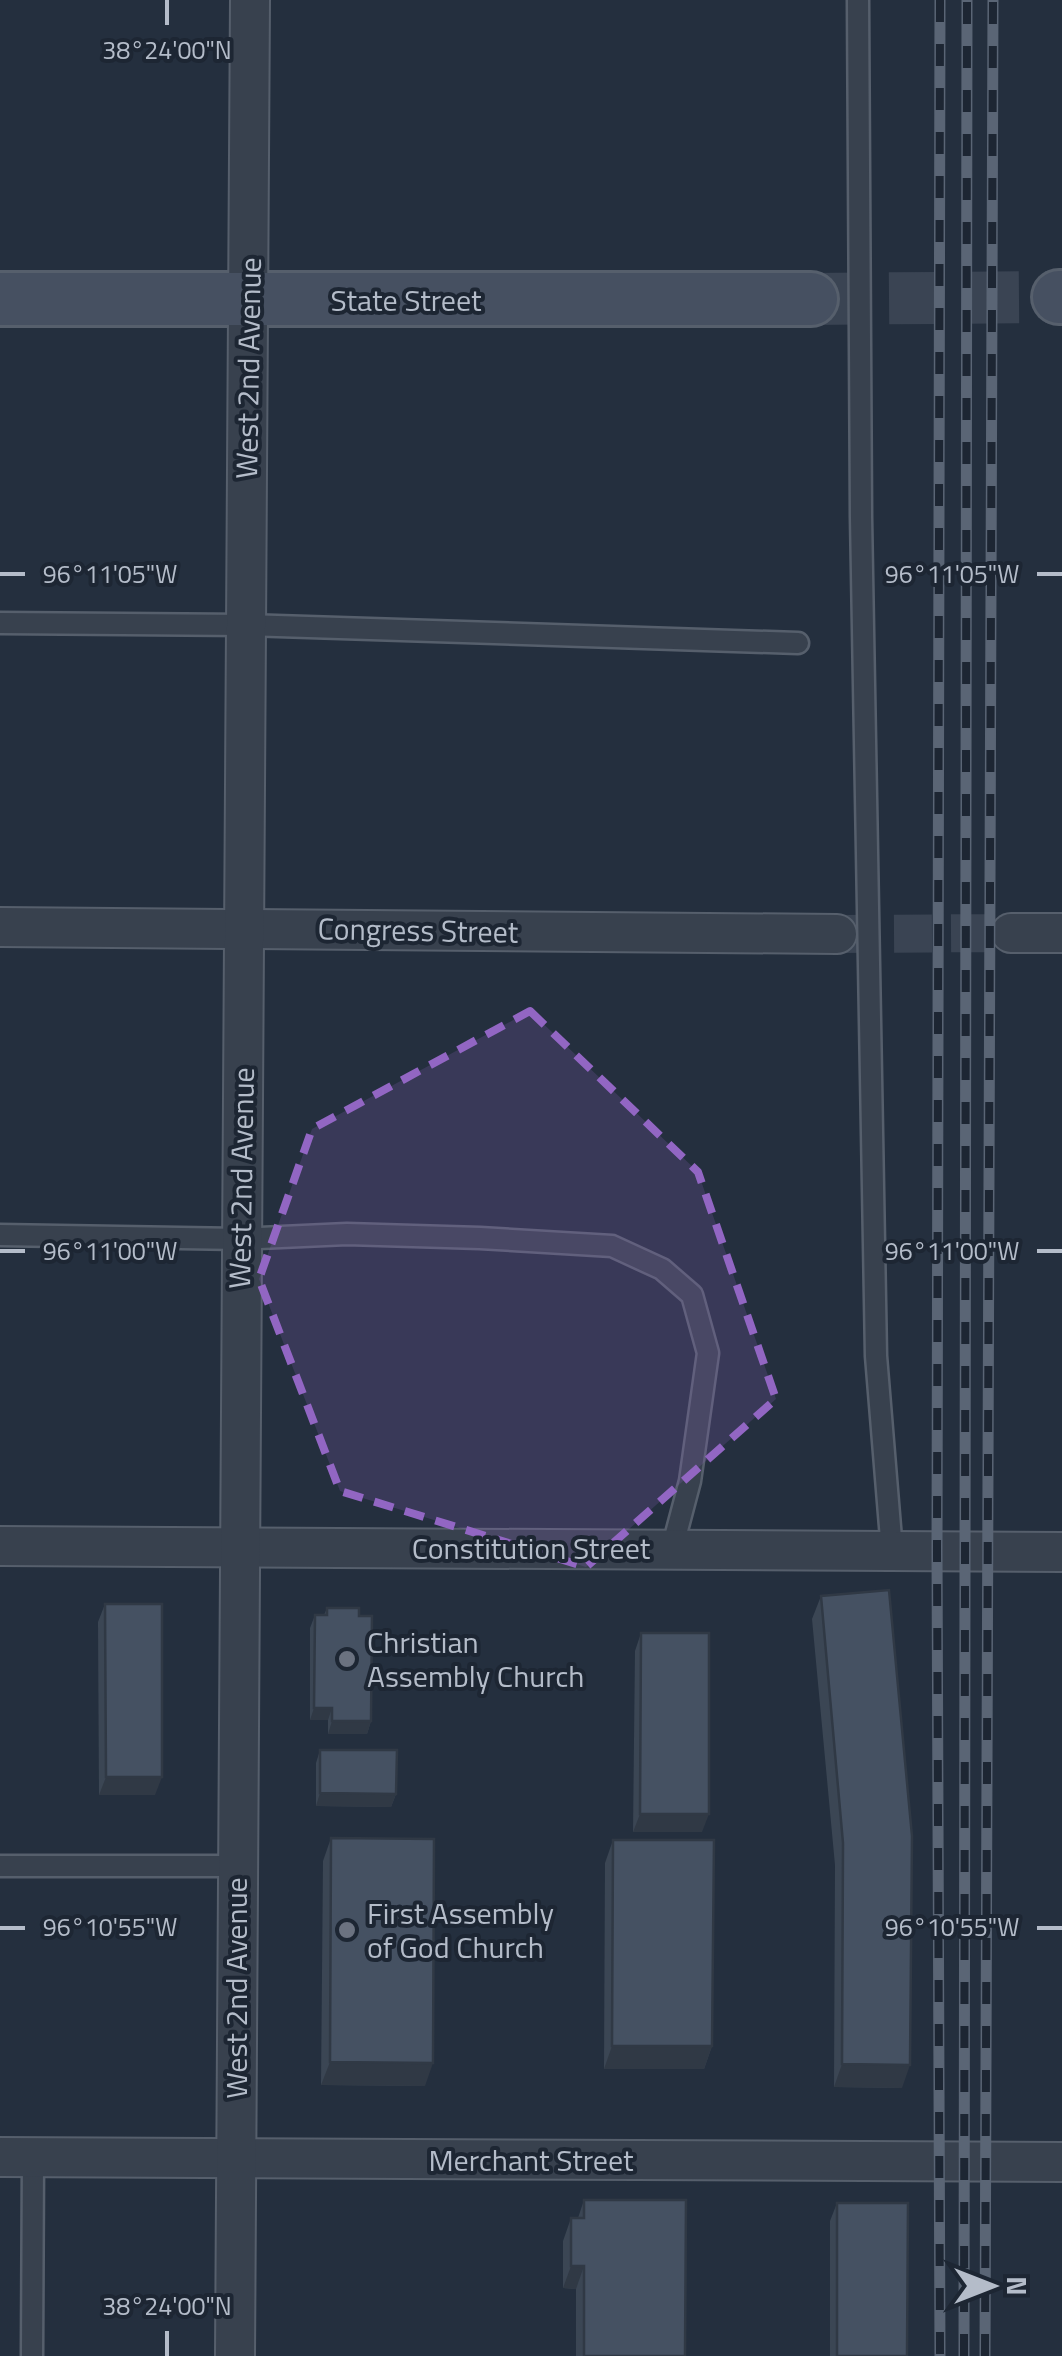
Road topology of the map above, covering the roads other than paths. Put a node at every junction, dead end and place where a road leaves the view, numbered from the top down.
1 (250, 0) edge
2 (858, 0) edge
3 (811, 298) tunnel mouth
4 (0, 299) edge
5 (250, 301) junction
6 (0, 624) edge
7 (246, 625) junction
8 (798, 642) dead end
9 (0, 927) edge
10 (244, 928) junction
11 (1010, 933) tunnel mouth
12 (1062, 933) edge
13 (836, 934) tunnel mouth
14 (0, 1235) edge
15 (240, 1239) junction
16 (0, 1546) edge
17 (238, 1547) junction
18 (672, 1549) junction
19 (892, 1551) junction
20 (1062, 1552) edge
21 (0, 1866) edge
22 (237, 1866) junction
23 (16, 2157) edge
24 (235, 2158) junction
25 (1062, 2162) edge
26 (32, 2356) edge
27 (235, 2356) edge

1 - 5 street, West 2nd Avenue
2 - 19 lane
3 - 5 street, State Street
4 - 5 street, State Street
5 - 7 street, West 2nd Avenue
6 - 7 lane
7 - 8 lane
7 - 10 street, West 2nd Avenue
9 - 10 street, Congress Street
10 - 13 street, Congress Street
10 - 15 street, West 2nd Avenue
11 - 12 street
14 - 15 lane
15 - 17 street, West 2nd Avenue
15 - 18 lane
16 - 17 street, Constitution Street
17 - 18 street, Constitution Street
17 - 22 street, West 2nd Avenue
18 - 19 street, Constitution Street
19 - 20 street, Constitution Street
21 - 22 lane
22 - 24 street, West 2nd Avenue
23 - 24 street, Merchant Street
23 - 26 lane
24 - 25 street, Merchant Street
24 - 27 street, West 2nd Avenue

